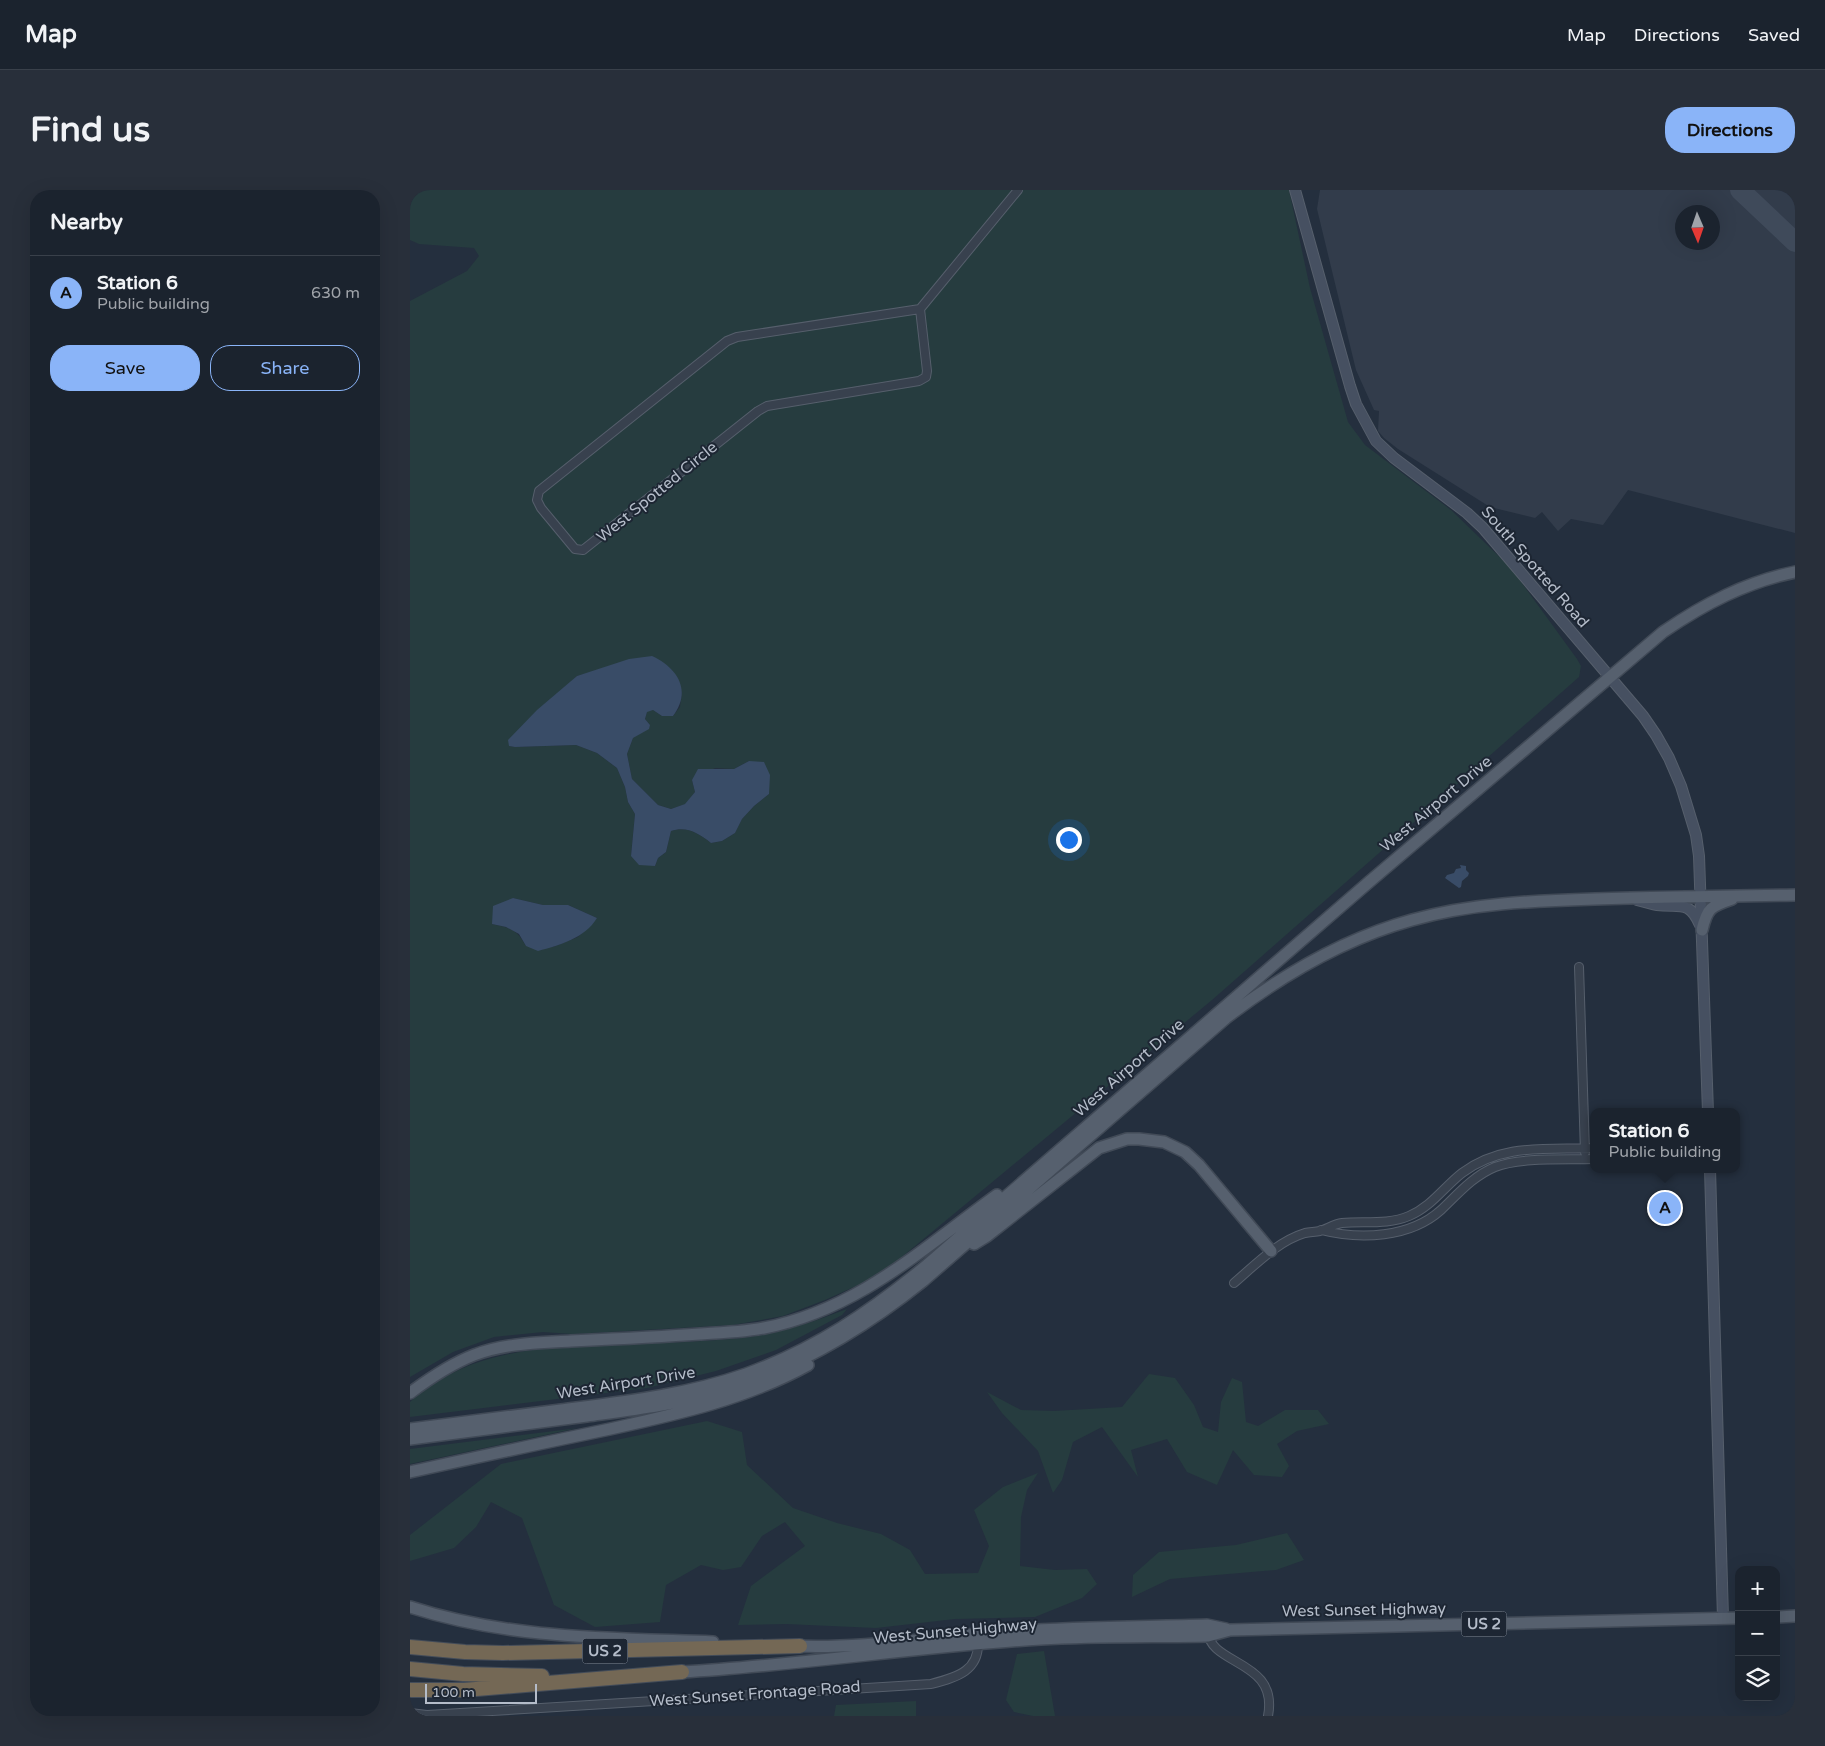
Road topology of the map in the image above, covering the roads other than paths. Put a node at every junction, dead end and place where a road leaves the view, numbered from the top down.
1 (1018, 190) edge
2 (1295, 190) edge
3 (920, 309) junction
4 (1795, 572) edge
5 (1611, 677) junction
6 (1795, 895) edge
7 (1742, 896) junction
8 (1701, 897) junction
9 (1630, 898) junction
10 (1702, 930) junction
11 (1579, 967) dead end
12 (1708, 1108) edge
13 (1590, 1148) edge
14 (1585, 1149) junction
15 (1054, 1155) junction
16 (1485, 1159) junction
17 (1590, 1159) edge
18 (1489, 1170) junction
19 (1710, 1173) edge
20 (1408, 1216) junction
21 (1413, 1227) junction
22 (1321, 1230) junction
23 (1271, 1251) junction
24 (941, 1265) junction
25 (1234, 1283) dead end
26 (884, 1311) junction
27 (410, 1393) edge
28 (410, 1429) edge
29 (410, 1439) edge
30 (410, 1472) edge
31 (410, 1608) edge
32 (1795, 1616) edge
33 (1780, 1617) edge
34 (1723, 1618) junction
35 (1735, 1618) edge
36 (1208, 1630) junction
37 (978, 1639) junction
38 (800, 1646) junction
39 (410, 1647) edge
40 (410, 1669) edge
41 (682, 1672) junction
42 (410, 1690) edge
43 (410, 1713) edge
44 (1268, 1716) edge

1 - 3 street
2 - 5 main road, South Spotted Road
3 - 3 street, West Spotted Circle
4 - 5 main road, West Airport Drive
5 - 8 main road, South Spotted Road
5 - 15 main road, West Airport Drive
6 - 7 main road, West Airport Drive
7 - 8 main road, West Airport Drive
7 - 10 main road
8 - 9 main road, West Airport Drive
8 - 10 main road, South Spotted Road
9 - 10 main road
9 - 24 main road, West Airport Drive
10 - 12 main road, South Spotted Road
11 - 14 street
13 - 14 street
14 - 16 street
14 - 17 street
15 - 27 main road
15 - 28 main road, West Airport Drive
16 - 18 street
16 - 20 street
17 - 18 street
18 - 21 street
19 - 34 main road
20 - 21 street
20 - 22 street
21 - 22 street
22 - 23 street
23 - 24 main road
23 - 25 street
24 - 26 main road, West Airport Drive
26 - 29 main road, West Airport Drive
26 - 30 main road
31 - 38 main road, West Sunset Highway
32 - 33 main road
34 - 35 main road, West Sunset Highway / US 2
34 - 36 main road, West Sunset Highway / US 2
36 - 37 main road, West Sunset Highway / US 2
36 - 44 street
37 - 38 main road, West Sunset Highway / US 2
37 - 41 main road, West Sunset Highway / US 2
37 - 43 street, West Sunset Frontage Road
38 - 39 highway, US 2
40 - 41 highway, US 2
41 - 42 highway

